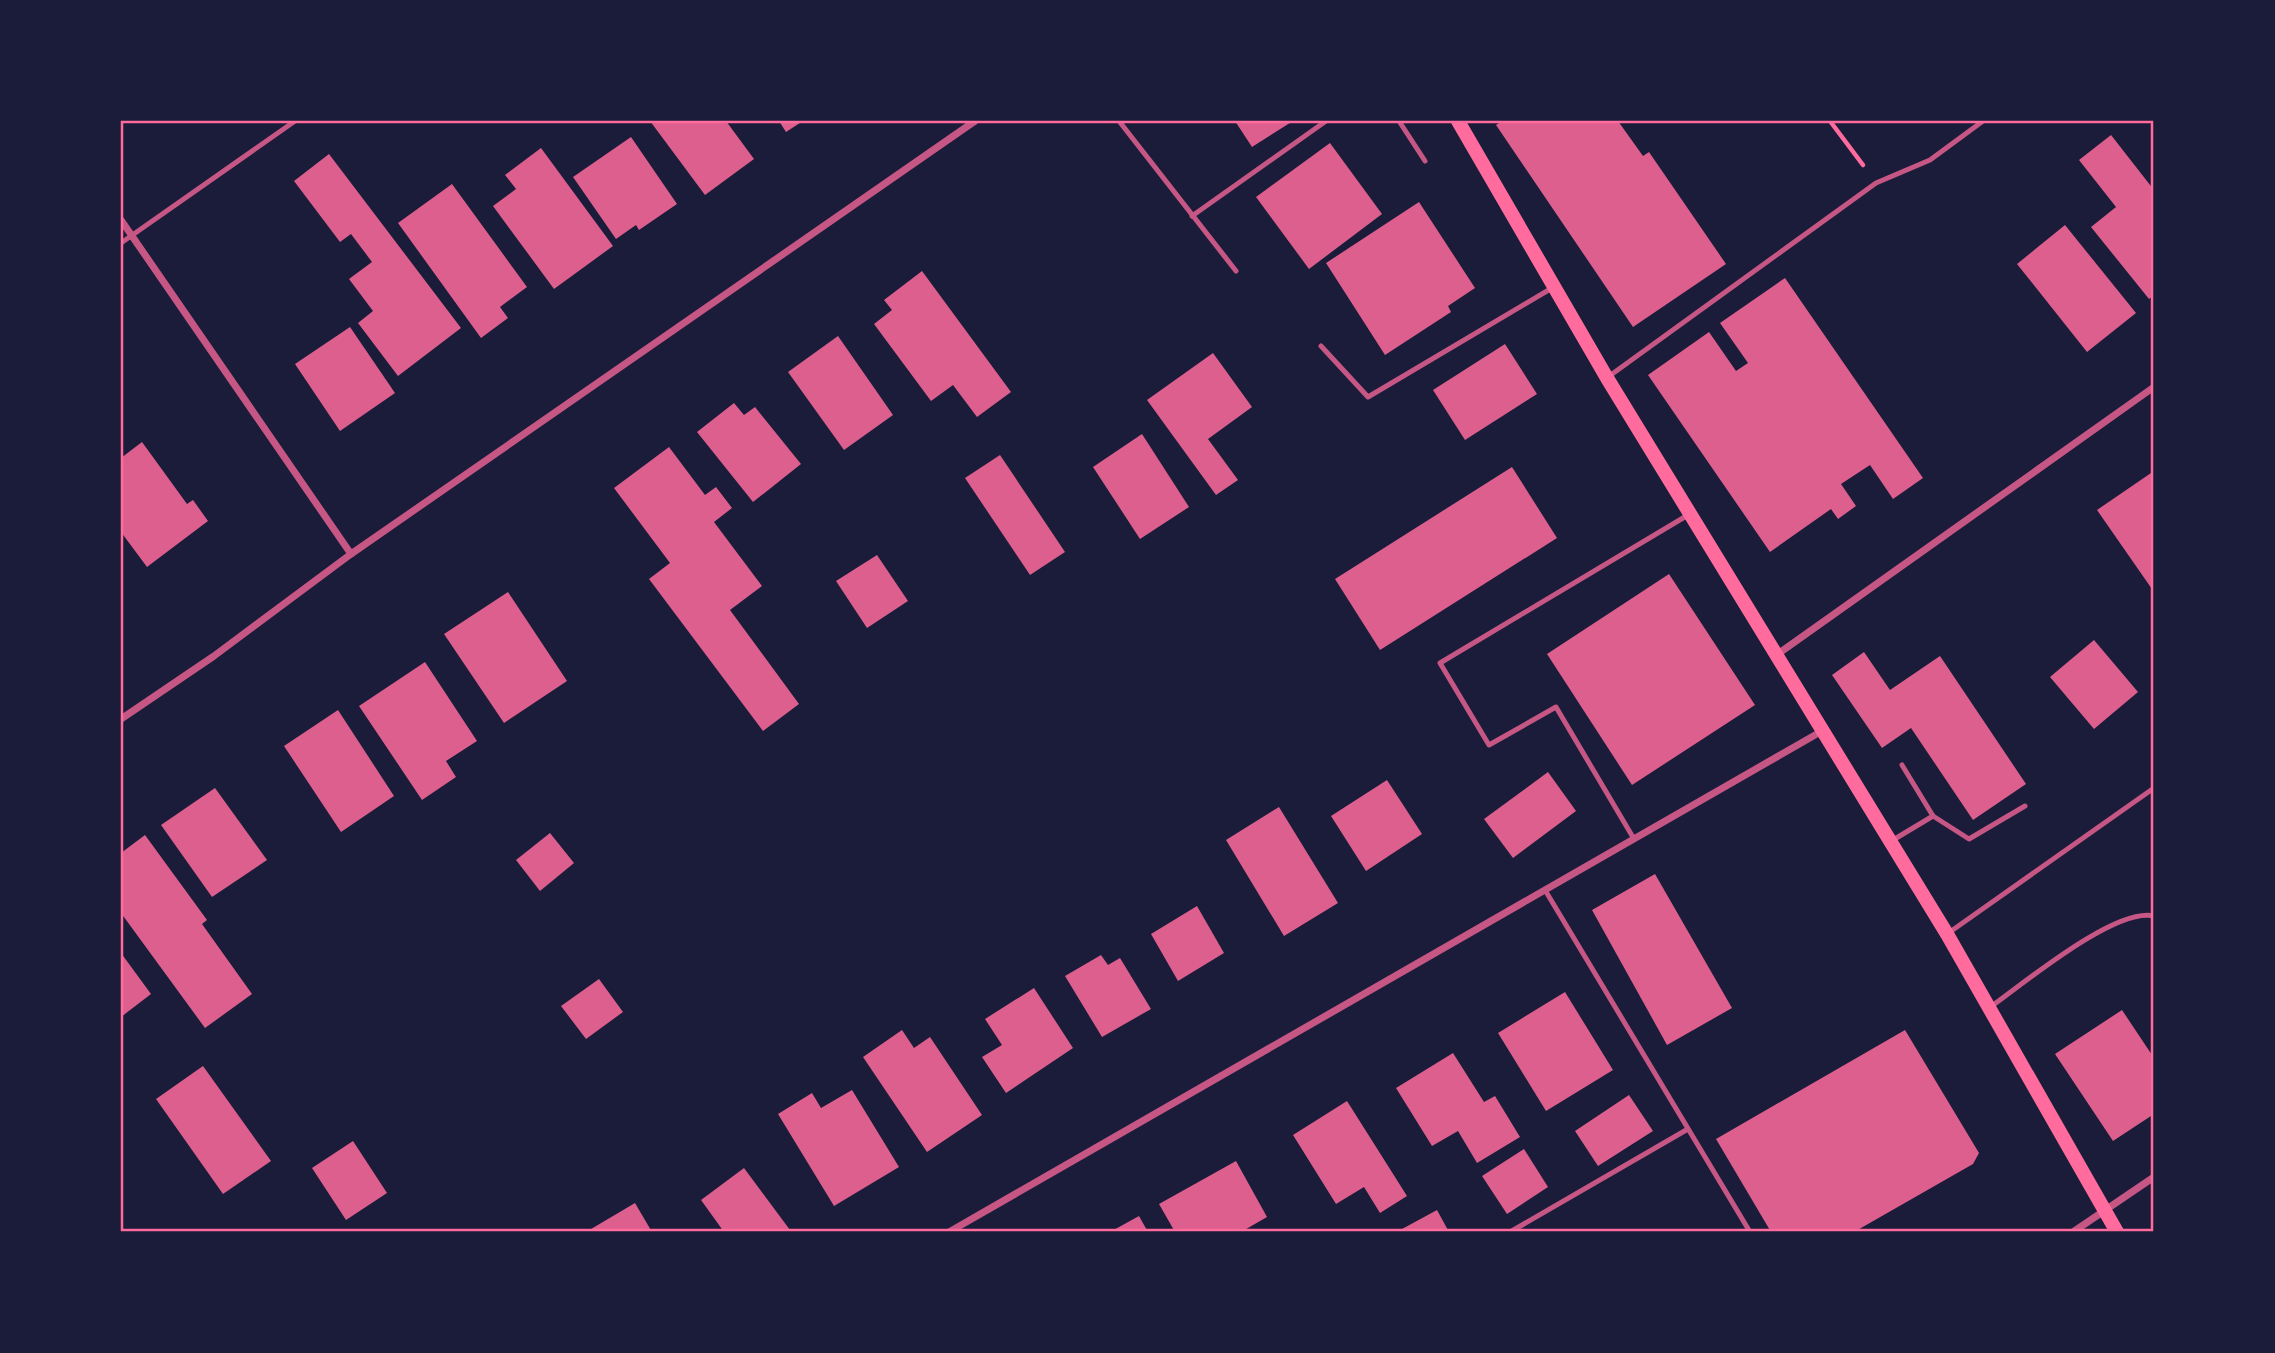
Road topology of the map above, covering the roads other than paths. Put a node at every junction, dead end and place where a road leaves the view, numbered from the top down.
1 (295, 121) edge
2 (973, 121) edge
3 (1119, 121) edge
4 (1326, 121) edge
5 (1399, 121) edge
6 (1458, 121) edge
7 (1983, 121) edge
8 (1425, 161) dead end
9 (1192, 216) junction
10 (121, 220) edge
11 (131, 235) junction
12 (121, 243) edge
13 (1236, 271) dead end
14 (1555, 287) junction
15 (1321, 346) dead end
16 (1607, 377) junction
17 (2154, 387) edge
18 (1689, 514) junction
19 (351, 554) junction
20 (1775, 656) junction
21 (121, 719) edge
22 (1822, 731) junction
23 (1902, 765) dead end
24 (2154, 788) edge
25 (2025, 806) dead end
26 (1933, 816) junction
27 (1634, 839) junction
28 (1890, 841) junction
29 (1545, 890) junction
30 (2154, 916) edge
31 (1947, 934) junction
32 (1989, 1008) junction
33 (1688, 1129) junction
34 (2154, 1177) edge
35 (2105, 1211) junction
36 (949, 1232) edge
37 (1510, 1232) edge
38 (1750, 1232) edge
39 (2073, 1232) edge
40 (2117, 1232) edge

1 - 11 lane
2 - 19 street
3 - 9 lane
4 - 9 lane
5 - 8 lane
6 - 14 main road
7 - 16 lane
9 - 13 lane
10 - 11 street
11 - 12 lane
11 - 19 street
14 - 15 lane
14 - 16 main road
16 - 18 main road
17 - 20 street
18 - 20 main road
18 - 27 lane
19 - 21 street
20 - 22 main road
22 - 27 street
22 - 28 main road
23 - 26 lane
24 - 31 lane
25 - 26 lane
26 - 28 lane
27 - 29 street
28 - 31 main road
29 - 33 lane
29 - 36 street
30 - 32 lane
31 - 32 main road
32 - 35 main road
33 - 37 lane
33 - 38 lane
34 - 35 street
35 - 39 street
35 - 40 main road

